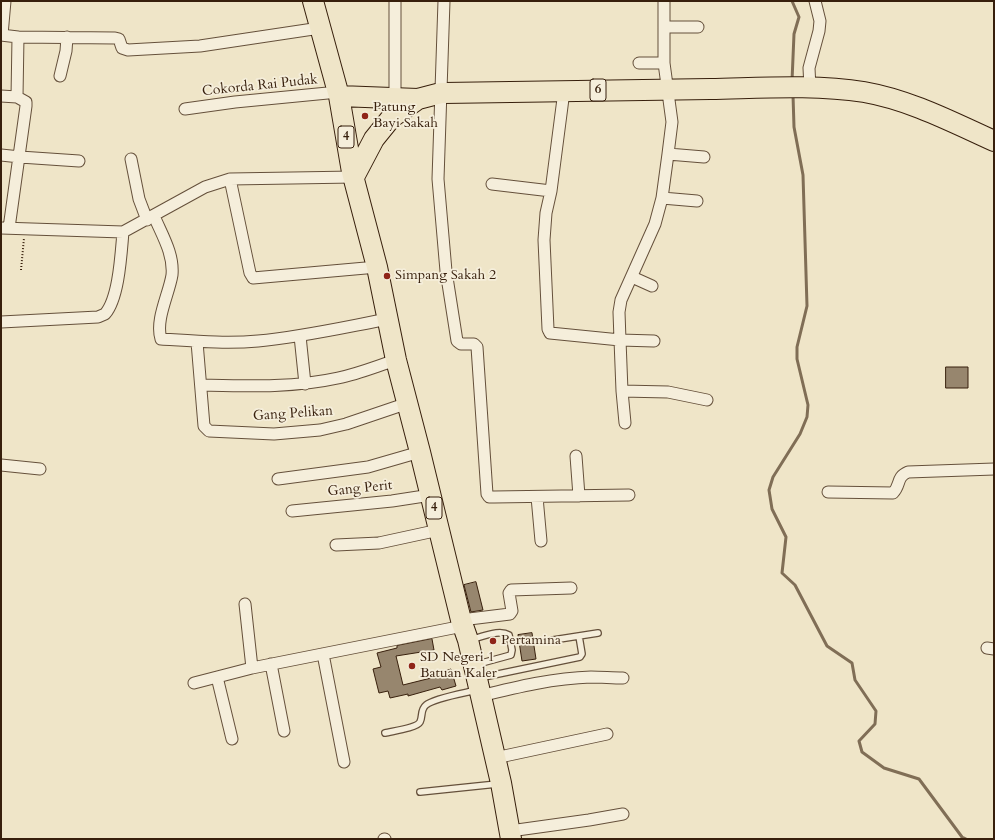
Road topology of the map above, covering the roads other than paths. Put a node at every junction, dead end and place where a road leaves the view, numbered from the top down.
1 (6, 1) edge
2 (313, 1) edge
3 (394, 1) edge
4 (444, 1) edge
5 (664, 1) edge
6 (815, 1) edge
7 (664, 26) junction
8 (698, 26) dead end
9 (320, 28) junction
10 (2, 35) edge
11 (18, 37) junction
12 (67, 37) junction
13 (639, 63) dead end
14 (664, 63) junction
15 (60, 76) dead end
16 (809, 88) junction
17 (667, 89) junction
18 (564, 91) junction
19 (441, 93) junction
20 (338, 94) junction
21 (1, 96) edge
22 (17, 97) junction
23 (395, 98) junction
24 (418, 99) junction
25 (185, 109) dead end
26 (994, 141) edge
27 (668, 154) junction
28 (1, 155) edge
29 (20, 157) junction
30 (704, 157) dead end
31 (131, 159) dead end
32 (79, 161) dead end
33 (354, 177) junction
34 (230, 178) junction
35 (492, 184) dead end
36 (550, 192) junction
37 (662, 198) junction
38 (697, 201) dead end
39 (139, 224) junction
40 (5, 228) edge
41 (377, 267) junction
42 (632, 277) junction
43 (652, 286) dead end
44 (388, 319) junction
45 (1, 322) edge
46 (300, 336) junction
47 (620, 340) junction
48 (654, 341) dead end
49 (197, 342) junction
50 (396, 360) junction
51 (305, 384) junction
52 (201, 385) junction
53 (622, 391) junction
54 (706, 400) dead end
55 (408, 403) junction
56 (625, 422) dead end
57 (420, 452) junction
58 (576, 456) dead end
59 (1, 465) edge
60 (40, 469) dead end
61 (994, 469) edge
62 (278, 479) dead end
63 (828, 492) dead end
64 (431, 495) junction
65 (629, 495) dead end
66 (579, 496) junction
67 (538, 497) junction
68 (292, 511) dead end
69 (439, 530) junction
70 (541, 541) dead end
71 (336, 545) dead end
72 (571, 588) dead end
73 (245, 604) dead end
74 (464, 629) junction
75 (598, 633) dead end
76 (579, 636) junction
77 (553, 640) dead end
78 (323, 654) junction
79 (271, 664) junction
80 (252, 668) junction
81 (217, 677) junction
82 (623, 678) dead end
83 (477, 682) junction
84 (194, 683) dead end
85 (284, 731) dead end
86 (385, 733) dead end
87 (607, 734) dead end
88 (232, 739) dead end
89 (495, 758) junction
90 (344, 762) dead end
91 (501, 783) junction
92 (420, 792) dead end
93 (623, 814) dead end
94 (510, 835) edge

1 - 10 street
2 - 9 highway
3 - 23 street
4 - 19 street
5 - 7 street
6 - 16 street
7 - 8 street
7 - 14 street
9 - 12 street
9 - 20 highway
10 - 11 street
11 - 12 street
11 - 22 street
12 - 15 street
13 - 14 street
14 - 17 street
16 - 17 highway, 6
16 - 26 highway, 6
17 - 18 highway, 6
17 - 27 street
18 - 19 highway, 6
18 - 36 street
19 - 24 highway, 6
19 - 67 street
20 - 23 highway, 6
20 - 25 street, Cokorda Rai Pudak
20 - 33 highway, 4
21 - 22 street
22 - 29 street
23 - 24 highway, 6
24 - 33 highway, 6
27 - 30 street
27 - 37 street
28 - 29 street
29 - 32 street
29 - 40 street
31 - 39 street
33 - 34 street
33 - 41 highway, 4
34 - 39 street
34 - 41 street
35 - 36 street
36 - 47 street
37 - 38 street
37 - 42 street
39 - 40 street
39 - 45 street
39 - 49 street
41 - 44 highway, 4
42 - 43 street
42 - 47 street
44 - 46 street
44 - 50 highway, 4
46 - 49 street
46 - 51 street
47 - 48 street
47 - 53 street
49 - 52 street
50 - 51 street
50 - 55 highway, 4
51 - 52 street
52 - 55 street, Gang Pelikan
53 - 54 street
53 - 56 street
55 - 57 highway, 4
57 - 62 street
57 - 64 highway, 4
58 - 66 street
59 - 60 street
61 - 63 street
64 - 68 street, Gang Perit
64 - 69 highway, 4
65 - 66 street
66 - 67 street
67 - 70 street
69 - 71 street
69 - 74 highway, 4
72 - 74 street
73 - 80 street
74 - 78 street
74 - 83 highway, 4
74 - 83 lane
75 - 76 lane
76 - 77 lane
76 - 83 lane
78 - 79 street
78 - 90 street
79 - 80 street
79 - 85 street
80 - 81 street
81 - 84 street
81 - 88 street
82 - 83 street
83 - 86 lane
83 - 89 highway, 4
87 - 89 street
89 - 91 highway, 4
91 - 92 lane
91 - 94 highway, 4
93 - 94 street

